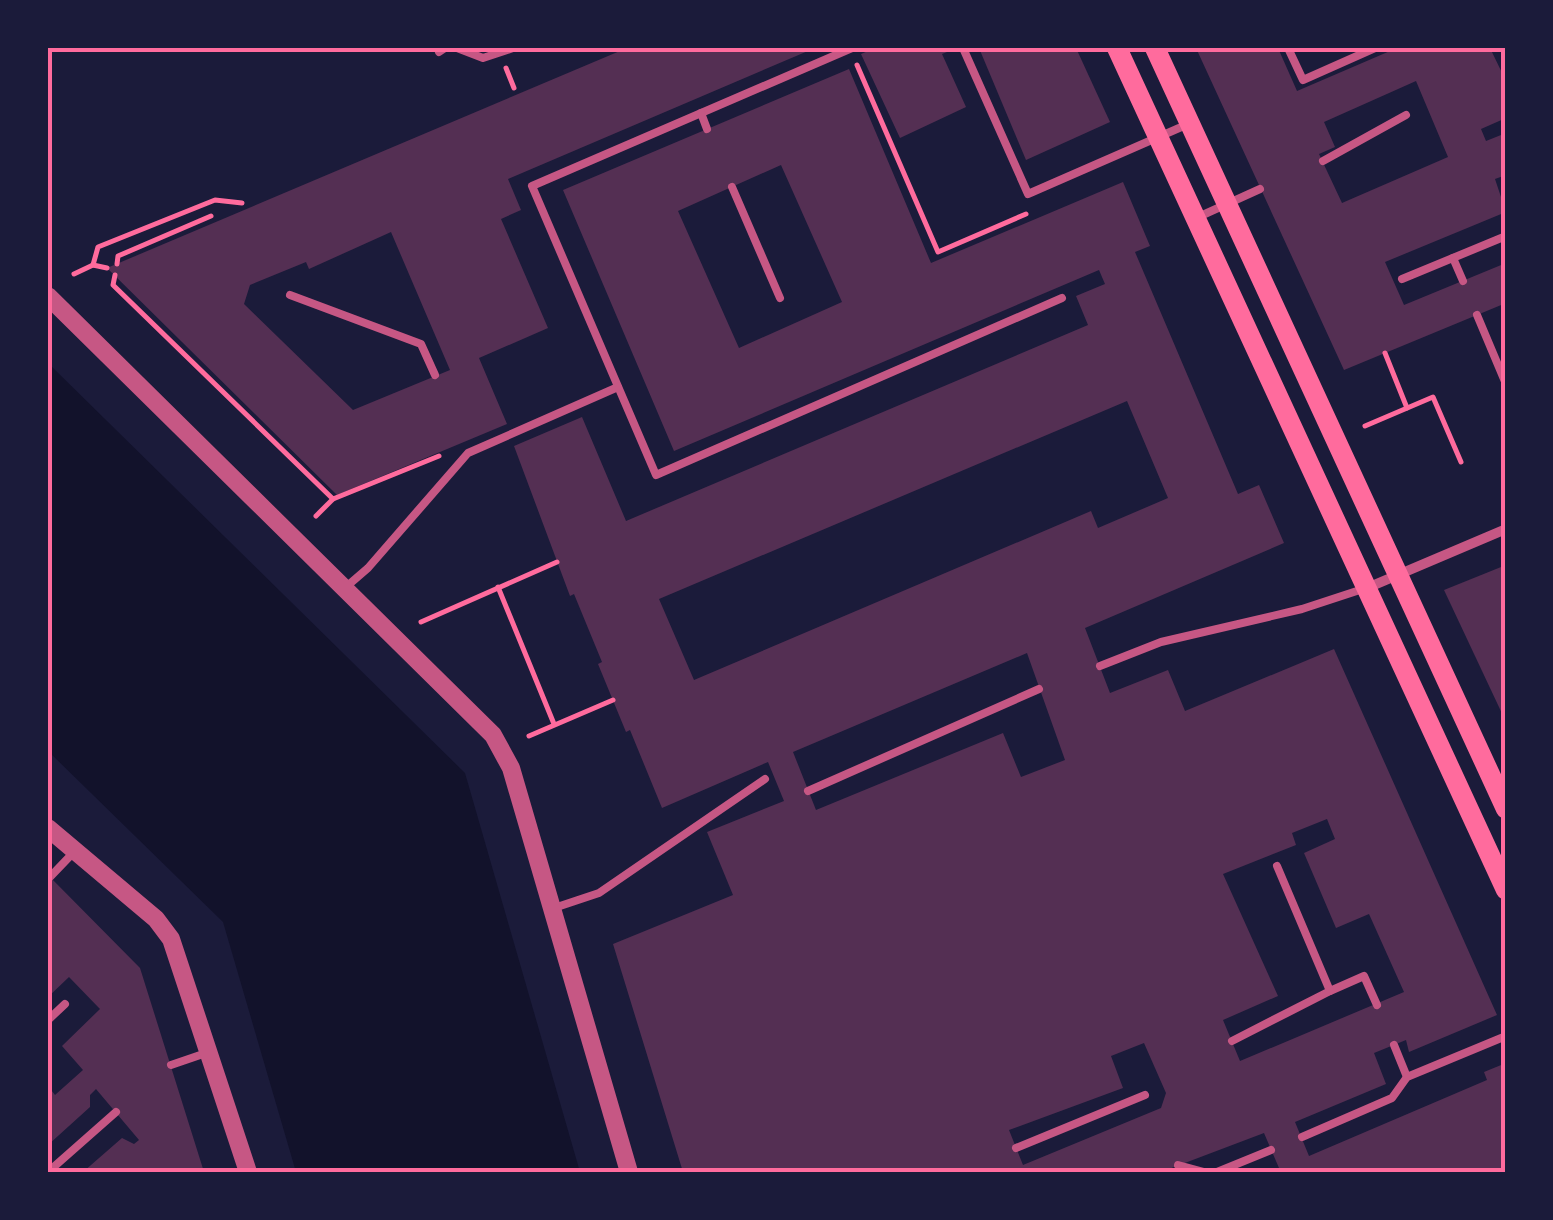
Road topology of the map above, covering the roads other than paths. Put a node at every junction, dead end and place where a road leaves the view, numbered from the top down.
1 (458, 48) edge
2 (513, 48) edge
3 (851, 48) edge
4 (963, 48) edge
5 (1117, 48) edge
6 (1155, 48) edge
7 (1288, 48) edge
8 (1375, 48) edge
9 (740, 80) dead end
10 (747, 93) junction
11 (701, 113) junction
12 (1406, 116) dead end
13 (1190, 123) junction
14 (707, 129) dead end
15 (1158, 136) junction
16 (1322, 161) dead end
17 (732, 187) dead end
18 (1260, 189) dead end
19 (1227, 204) junction
20 (1196, 218) junction
21 (1506, 236) edge
22 (1453, 258) junction
23 (1402, 279) dead end
24 (1462, 281) dead end
25 (290, 295) dead end
26 (48, 296) edge
27 (780, 298) dead end
28 (1062, 298) dead end
29 (1477, 315) dead end
30 (435, 376) dead end
31 (1506, 384) edge
32 (618, 387) junction
33 (1506, 530) edge
34 (1398, 575) junction
35 (345, 588) junction
36 (1366, 588) junction
37 (1100, 666) dead end
38 (1039, 689) dead end
39 (765, 779) dead end
40 (808, 791) dead end
41 (1506, 809) edge
42 (48, 828) edge
43 (73, 853) junction
44 (1277, 866) dead end
45 (50, 877) edge
46 (1506, 890) edge
47 (554, 908) junction
48 (1330, 991) junction
49 (65, 1004) dead end
50 (1377, 1005) dead end
51 (48, 1020) edge
52 (1506, 1036) edge
53 (1232, 1041) dead end
54 (1394, 1045) dead end
55 (212, 1051) junction
56 (171, 1064) dead end
57 (1407, 1077) junction
58 (1145, 1095) dead end
59 (116, 1112) dead end
60 (1302, 1138) dead end
61 (1016, 1148) dead end
62 (1271, 1150) dead end
63 (1178, 1165) dead end
64 (48, 1172) edge
65 (248, 1172) edge
66 (629, 1172) edge
67 (1204, 1172) edge
68 (1217, 1172) edge

1 - 2 lane
3 - 10 lane
4 - 15 lane
5 - 15 main road
6 - 13 main road
7 - 8 lane
9 - 10 lane
10 - 11 lane
11 - 14 lane
11 - 32 lane
12 - 16 lane
13 - 15 lane
13 - 19 main road
15 - 20 main road
17 - 27 lane
18 - 19 lane
19 - 20 lane
19 - 34 main road
20 - 36 main road
21 - 22 lane
22 - 23 lane
22 - 24 lane
25 - 30 lane
26 - 35 street
28 - 32 lane
29 - 31 lane
32 - 35 lane
33 - 34 street
34 - 36 street
34 - 41 main road
35 - 47 street
36 - 37 lane
36 - 46 main road
38 - 40 lane
39 - 47 lane
42 - 43 street
43 - 45 lane
43 - 55 street
44 - 48 lane
47 - 66 street
48 - 50 lane
48 - 53 lane
49 - 51 lane
52 - 57 lane
54 - 57 lane
55 - 56 lane
55 - 65 street
57 - 60 lane
58 - 61 lane
59 - 64 lane
62 - 68 lane
63 - 67 lane

